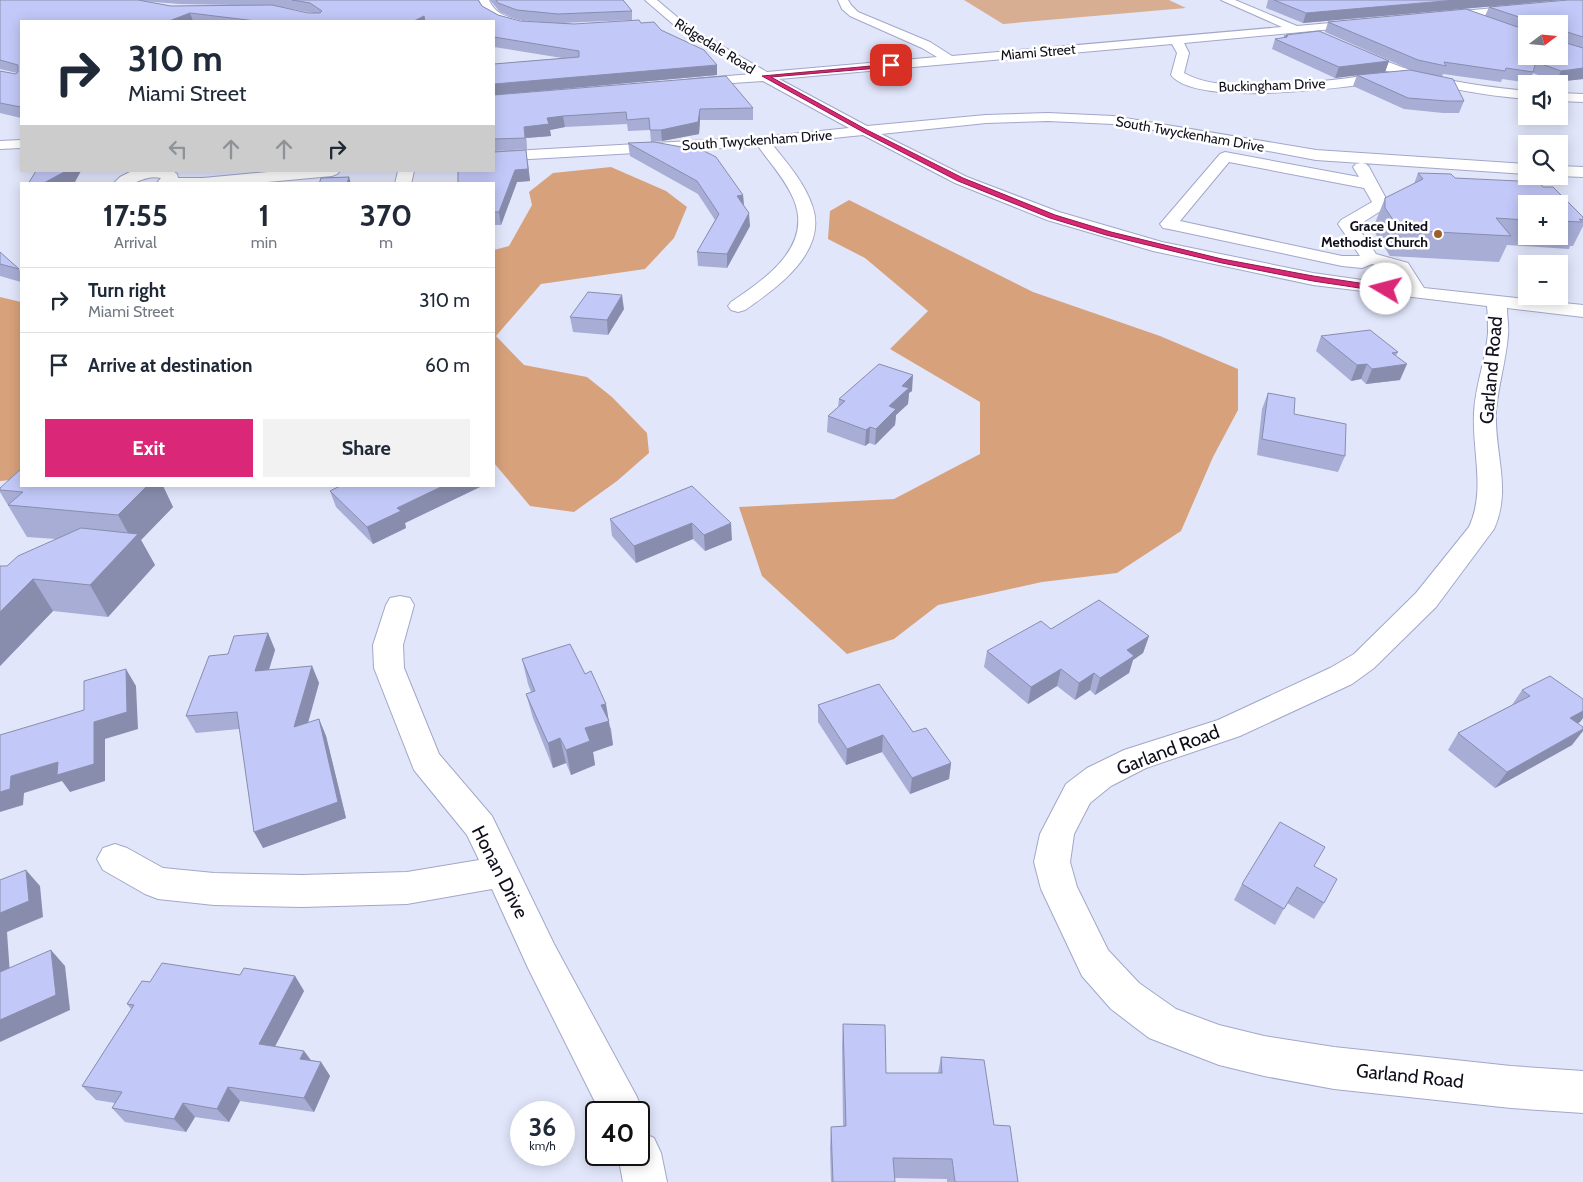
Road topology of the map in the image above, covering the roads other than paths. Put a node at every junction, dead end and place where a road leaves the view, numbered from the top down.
1 (484, 0) edge
2 (650, 0) edge
3 (843, 0) edge
4 (1226, 0) edge
5 (1260, 3) dead end
6 (1583, 3) edge
7 (1239, 5) junction
8 (1438, 6) edge
9 (1460, 14) junction
10 (1430, 17) edge
11 (674, 21) junction
12 (1374, 22) edge
13 (1484, 22) edge
14 (658, 23) edge
15 (529, 25) edge
16 (1297, 29) junction
17 (1321, 38) edge
18 (1176, 40) junction
19 (1338, 47) edge
20 (950, 60) junction
21 (765, 76) junction
22 (1409, 76) junction
23 (676, 84) edge
24 (1518, 94) edge
25 (1568, 97) edge
26 (1583, 98) edge
27 (865, 131) junction
28 (762, 141) junction
29 (20, 144) edge
30 (0, 146) edge
31 (495, 157) edge
32 (1357, 159) junction
33 (1518, 169) edge
34 (153, 172) edge
35 (153, 172) edge
36 (321, 172) edge
37 (1568, 172) edge
38 (1581, 173) edge
39 (125, 182) edge
40 (167, 182) edge
41 (214, 182) edge
42 (1370, 184) junction
43 (1370, 258) junction
44 (1418, 293) junction
45 (1497, 302) junction
46 (738, 306) dead end
47 (1583, 311) edge
48 (400, 605) dead end
49 (115, 859) dead end
50 (502, 872) junction
51 (1583, 1092) edge
52 (616, 1101) edge
53 (642, 1166) edge
54 (645, 1182) edge

1 - 15 street
2 - 11 street, Ridgedale Road
3 - 20 street
4 - 7 street
5 - 7 street
6 - 9 street
7 - 16 street
8 - 9 street
9 - 10 street
9 - 13 street
11 - 14 street
11 - 21 street, Ridgedale Road
12 - 16 street, Miami Street
16 - 17 street
16 - 18 street, Miami Street
18 - 20 street, Miami Street
18 - 22 street, Buckingham Drive
19 - 22 street
20 - 21 street, Miami Street
21 - 23 street, Miami Street
21 - 27 street, Ridgedale Road
22 - 24 street
25 - 26 street
27 - 28 street, South Twyckenham Drive
27 - 32 street, South Twyckenham Drive
27 - 44 street, Ridgedale Road
28 - 31 street, South Twyckenham Drive
28 - 46 street
29 - 30 street
32 - 33 street, South Twyckenham Drive
32 - 42 street
34 - 40 street
35 - 39 street
36 - 41 street
37 - 38 street
42 - 43 street
42 - 43 street
43 - 44 street
44 - 45 street, Ridgedale Road
45 - 47 street, Ridgedale Road
45 - 51 street, Garland Road
48 - 50 street, Honan Drive
49 - 50 street
50 - 52 street, Honan Drive
53 - 54 street

